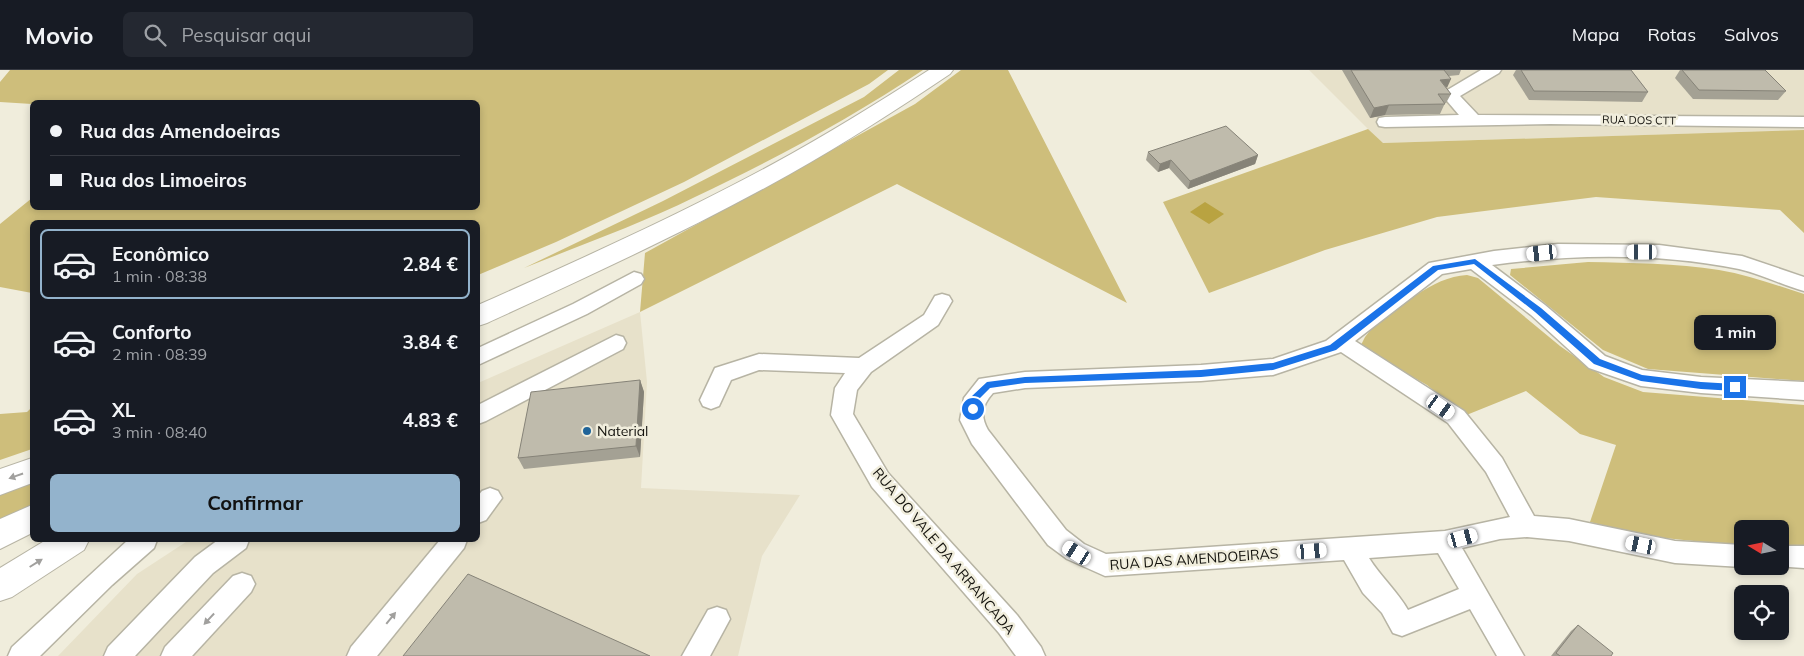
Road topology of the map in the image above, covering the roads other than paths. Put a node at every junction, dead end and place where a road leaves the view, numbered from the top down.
1 (943, 70) edge
2 (1493, 70) edge
3 (1473, 120) junction
4 (1385, 122) dead end
5 (1804, 122) edge
6 (758, 179) junction
7 (1475, 262) junction
8 (634, 279) dead end
9 (1804, 284) edge
10 (480, 297) edge
11 (942, 301) dead end
12 (480, 306) edge
13 (480, 315) edge
14 (480, 325) edge
15 (1341, 342) junction
16 (616, 343) dead end
17 (480, 356) edge
18 (863, 366) junction
19 (1804, 391) edge
20 (711, 400) dead end
21 (480, 414) edge
22 (30, 472) edge
23 (0, 482) edge
24 (30, 519) edge
25 (1527, 526) junction
26 (30, 529) edge
27 (0, 535) edge
28 (70, 542) edge
29 (143, 542) edge
30 (234, 542) edge
31 (453, 542) edge
32 (1444, 542) junction
33 (0, 545) edge
34 (1350, 548) junction
35 (1734, 556) edge
36 (1789, 557) edge
37 (1804, 557) edge
38 (242, 584) dead end
39 (0, 586) edge
40 (1474, 595) junction
41 (717, 619) dead end
42 (21, 656) edge
43 (117, 656) edge
44 (174, 656) edge
45 (360, 656) edge
46 (695, 656) edge
47 (1032, 656) edge
48 (1511, 656) edge

1 - 6 main road
2 - 3 street
3 - 4 street, RUA DOS CTT
3 - 5 street, RUA DOS CTT
6 - 10 main road
6 - 12 main road
6 - 13 main road
6 - 14 main road
7 - 9 street, RUA DAS AMENDOEIRAS
7 - 15 street, RUA DAS AMENDOEIRAS
7 - 19 street
8 - 17 street
11 - 18 street, RUA DO VALE DA ARRANCADA
15 - 25 street
15 - 34 street, RUA DAS AMENDOEIRAS
16 - 21 street
18 - 20 street
18 - 47 street, RUA DO VALE DA ARRANCADA
22 -> 23 main road
24 - 27 main road
25 - 32 street, RUA DAS AMENDOEIRAS
25 - 35 street, RUA DAS AMENDOEIRAS
26 - 33 main road
39 -> 28 main road
29 - 42 street
30 - 43 street
45 -> 31 street
32 - 34 street, RUA DAS AMENDOEIRAS
32 - 40 street
34 - 40 street
36 - 37 street
38 -> 44 street
40 - 48 street
41 - 46 street

